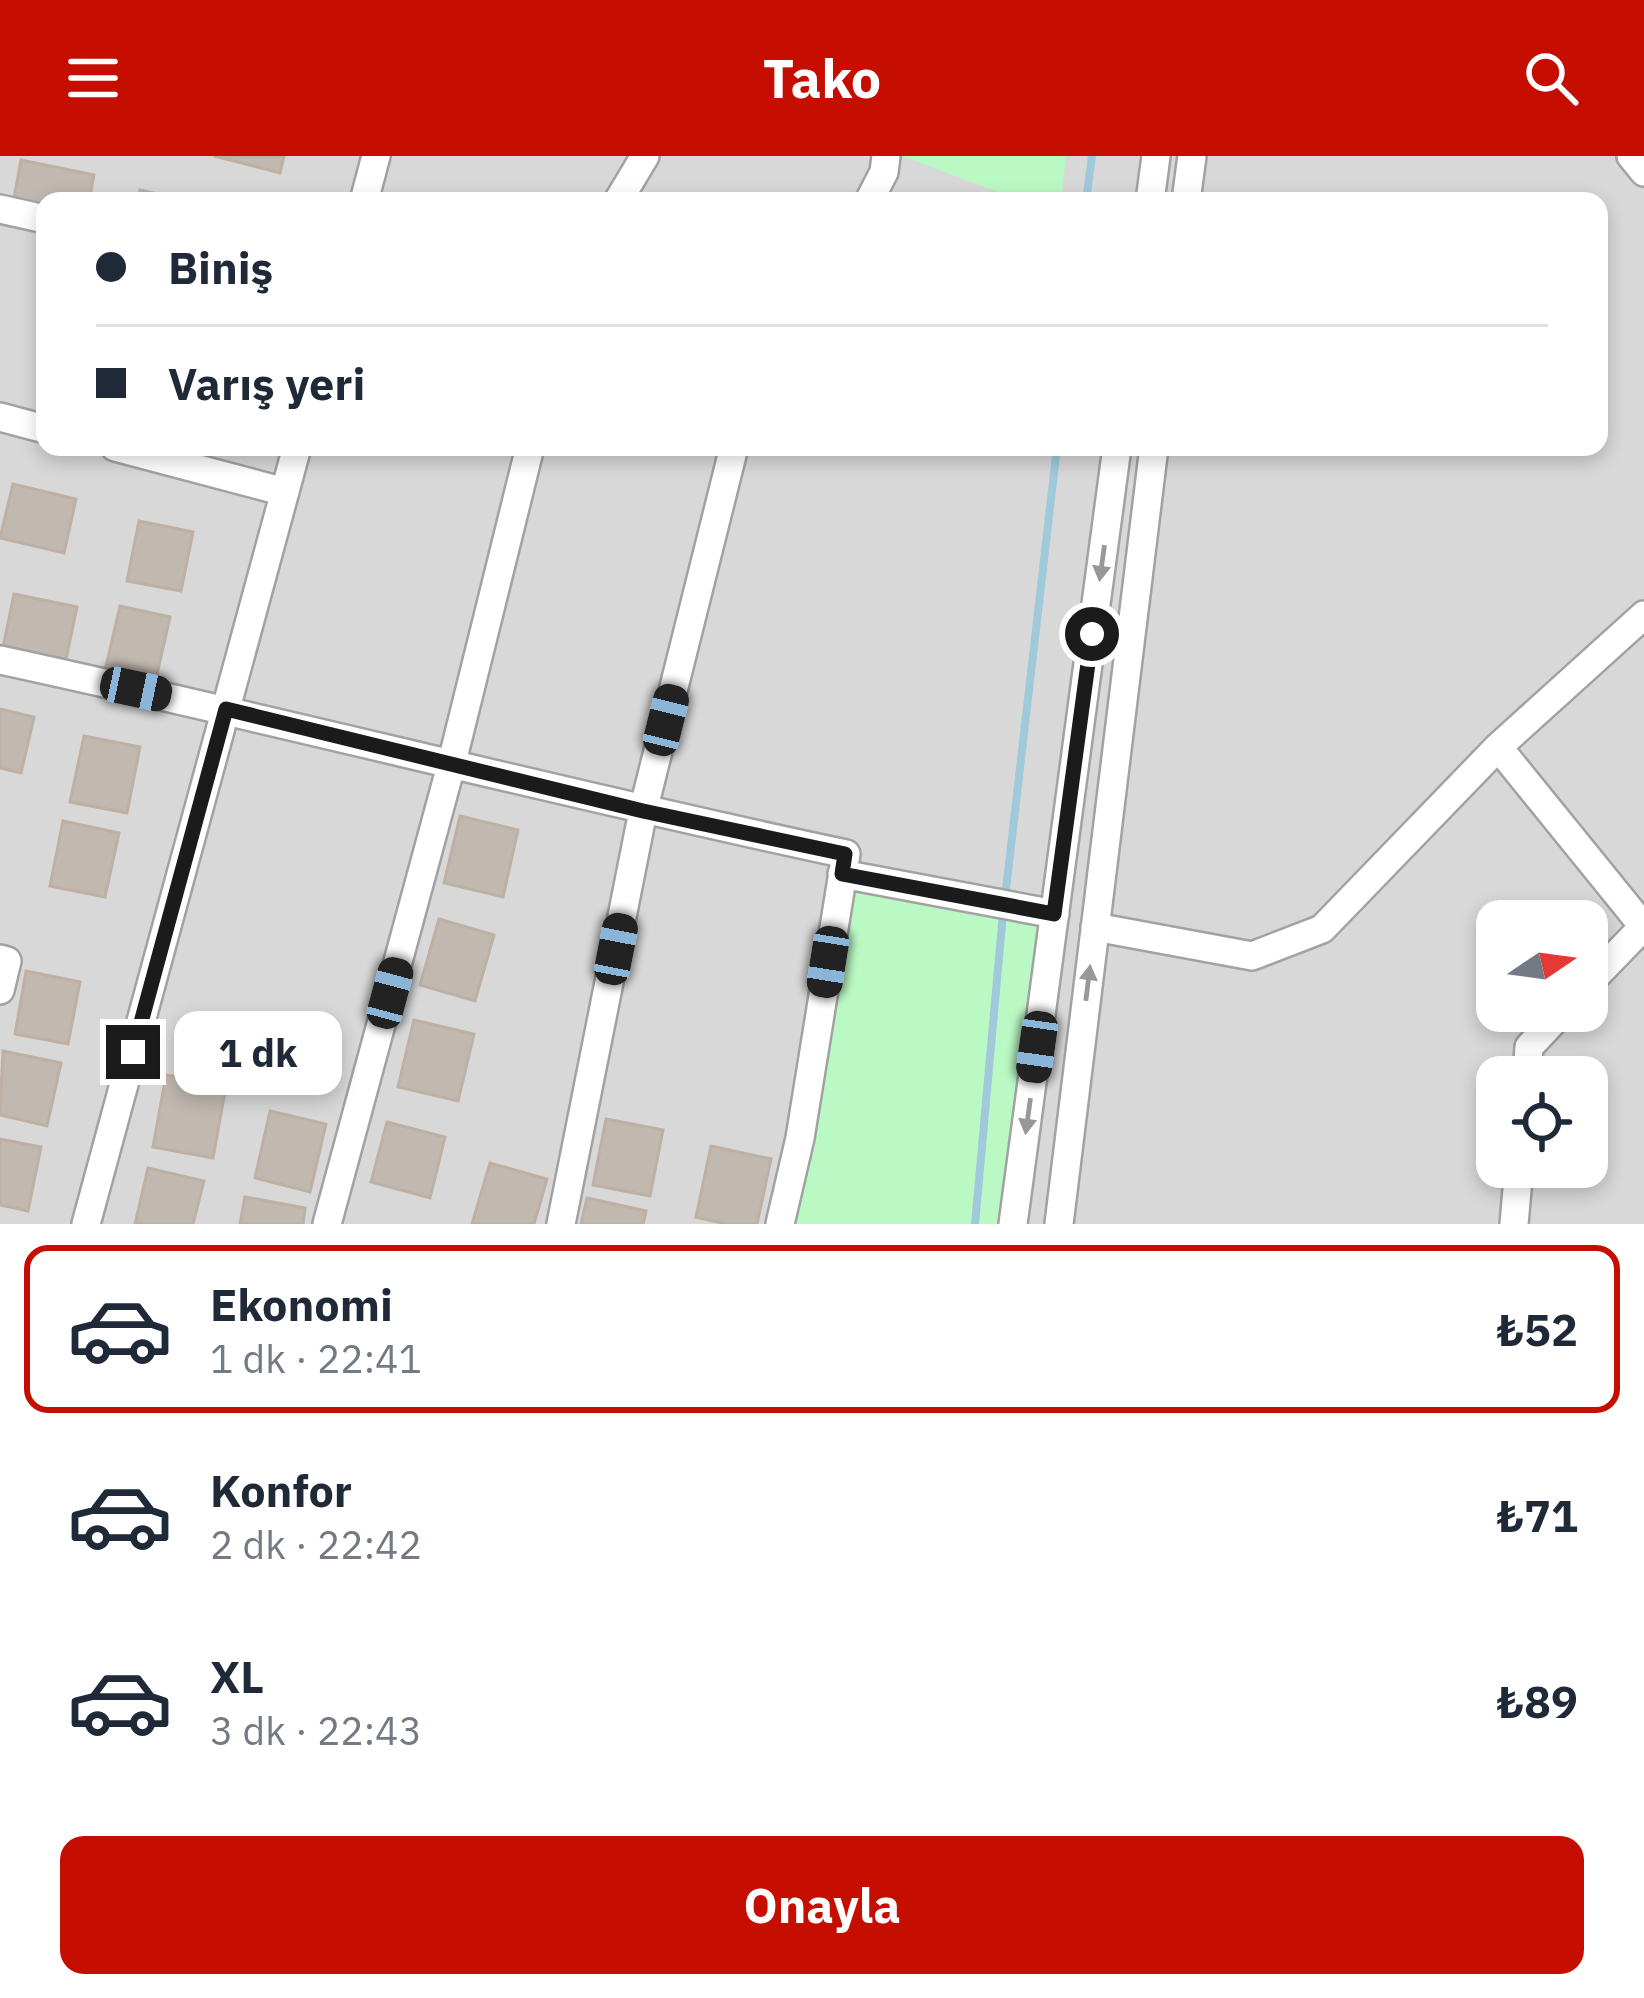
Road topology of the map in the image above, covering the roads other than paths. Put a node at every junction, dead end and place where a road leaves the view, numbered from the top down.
1 (376, 156) edge
2 (645, 156) edge
3 (886, 156) edge
4 (1156, 156) edge
5 (1192, 156) edge
6 (1630, 156) edge
7 (1644, 172) edge
8 (369, 192) edge
9 (623, 192) edge
10 (873, 192) edge
11 (1151, 192) edge
12 (1187, 192) edge
13 (0, 209) edge
14 (36, 217) edge
15 (0, 417) edge
16 (36, 427) edge
17 (149, 456) edge
18 (295, 456) edge
19 (528, 456) edge
20 (732, 456) edge
21 (1116, 456) edge
22 (1153, 456) edge
23 (285, 492) junction
24 (1644, 615) edge
25 (0, 660) edge
26 (226, 709) junction
27 (1498, 747) junction
28 (452, 762) junction
29 (643, 811) junction
30 (842, 874) junction
31 (1054, 914) junction
32 (1643, 926) edge
33 (1095, 927) junction
34 (0, 959) edge
35 (1608, 964) edge
36 (0, 990) edge
37 (1517, 1188) edge
38 (86, 1224) edge
39 (328, 1224) edge
40 (561, 1224) edge
41 (780, 1224) edge
42 (1013, 1224) edge
43 (1059, 1224) edge
44 (1514, 1224) edge

1 - 8 street
2 - 9 street
3 - 10 street
4 - 11 street
5 - 12 street
6 - 7 street
13 - 14 street
15 - 16 street
17 - 23 street
18 - 23 street
19 - 28 street
20 - 29 street
21 -> 31 street
22 - 33 street
23 - 26 street
24 - 27 street
25 - 26 street
26 - 28 street
26 - 38 street
27 - 32 street
27 - 33 street
28 - 29 street
28 - 39 street
29 - 30 street
29 - 40 street
30 - 31 street
30 - 41 street
31 -> 42 street
32 - 35 street
43 -> 33 street
34 - 36 street
37 - 44 street

